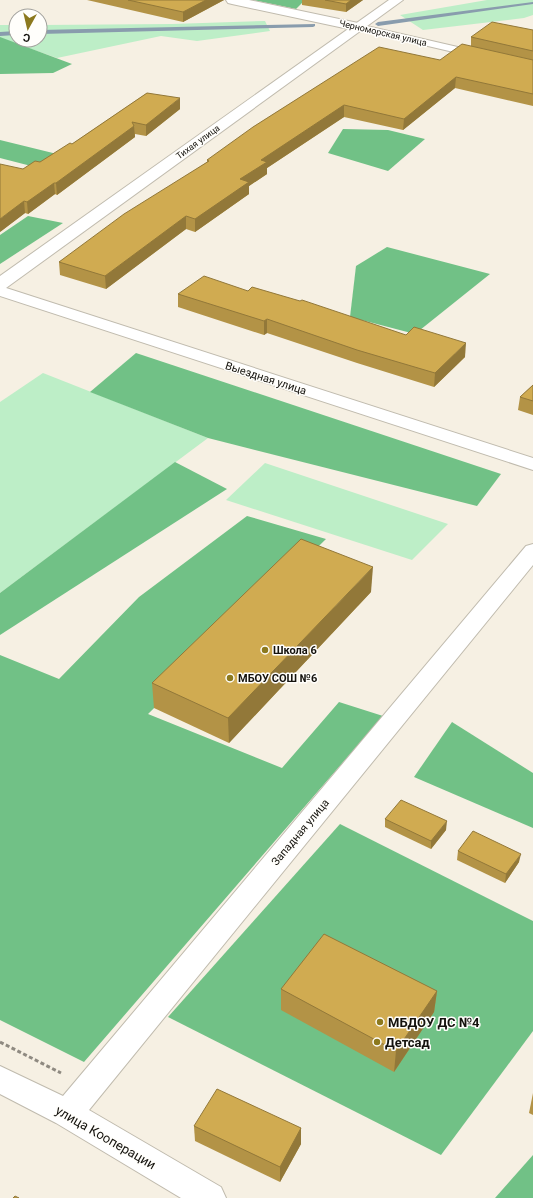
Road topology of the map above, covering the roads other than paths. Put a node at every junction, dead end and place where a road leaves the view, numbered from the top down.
1 (232, 0) edge
2 (397, 0) edge
3 (358, 27) junction
4 (487, 57) edge
5 (0, 284) edge
6 (0, 291) edge
7 (533, 464) edge
8 (533, 550) edge
9 (0, 1079) edge
10 (66, 1113) junction
11 (210, 1198) edge

1 - 3 street, Черноморская улица
2 - 3 street, Тихая улица
3 - 4 lane, Черноморская улица
3 - 5 street, Тихая улица
6 - 7 street, Выездная улица
8 - 10 street, Западная улица
9 - 10 street, улица Кооперации
10 - 11 street, улица Кооперации

